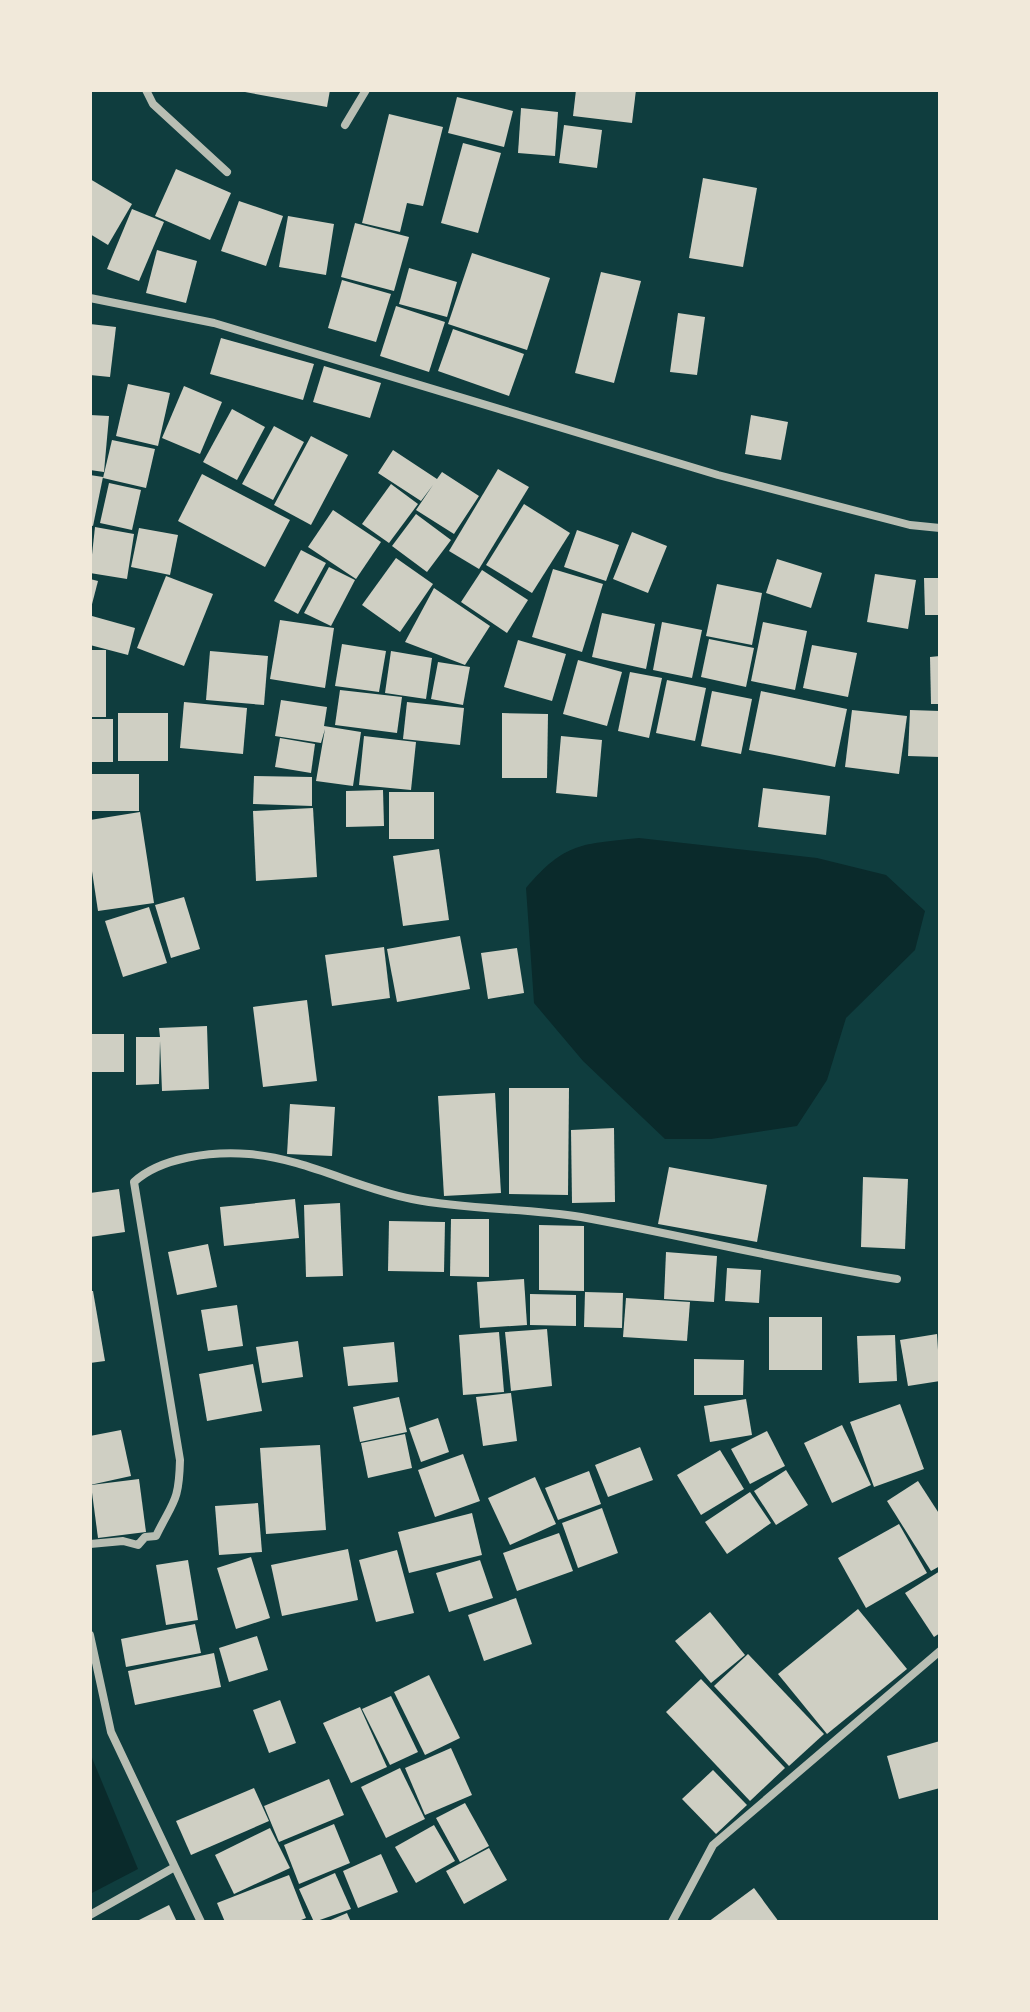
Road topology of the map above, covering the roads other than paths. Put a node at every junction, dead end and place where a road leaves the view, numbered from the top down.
1 (146, 90) edge
2 (366, 90) edge
3 (345, 125) dead end
4 (227, 172) dead end
5 (90, 298) edge
6 (940, 528) edge
7 (897, 1279) dead end
8 (90, 1544) edge
9 (90, 1635) edge
10 (940, 1651) edge
11 (173, 1868) junction
12 (90, 1915) edge
13 (201, 1922) edge
14 (672, 1922) edge

1 - 4 street
2 - 3 street
5 - 6 street
7 - 8 street
9 - 11 street
10 - 14 street
11 - 12 street
11 - 13 street

